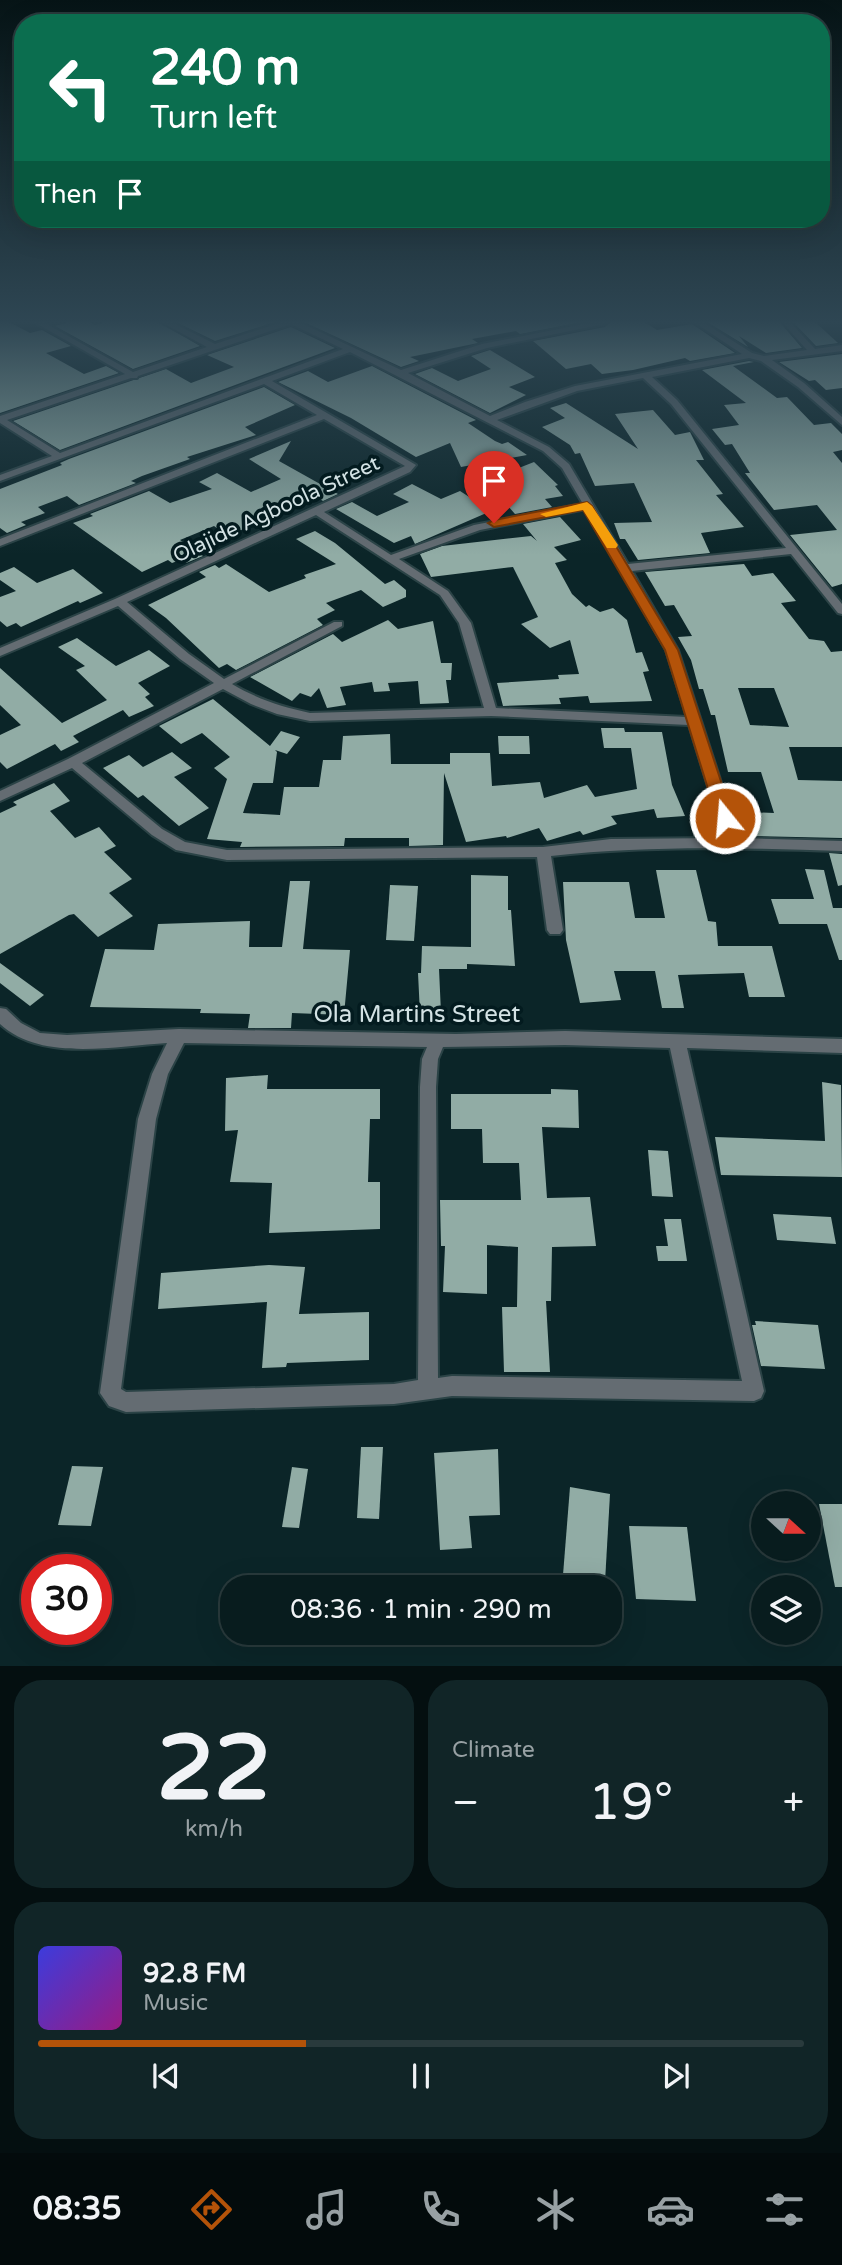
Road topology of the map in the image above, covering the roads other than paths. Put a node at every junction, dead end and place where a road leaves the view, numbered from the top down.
1 (60, 400) edge
2 (216, 400) edge
3 (297, 400) edge
4 (451, 400) edge
5 (541, 400) edge
6 (672, 400) edge
7 (817, 400) edge
8 (325, 415) junction
9 (489, 420) junction
10 (842, 422) edge
11 (59, 456) junction
12 (0, 478) edge
13 (587, 506) junction
14 (316, 512) junction
15 (1, 542) edge
16 (793, 551) junction
17 (392, 558) junction
18 (625, 568) junction
19 (119, 601) junction
20 (842, 611) edge
21 (338, 624) dead end
22 (0, 652) edge
23 (219, 684) junction
24 (491, 712) junction
25 (695, 721) junction
26 (73, 762) junction
27 (0, 796) edge
28 (733, 843) junction
29 (842, 846) edge
30 (542, 852) junction
31 (555, 930) dead end
32 (0, 1014) edge
33 (179, 1036) junction
34 (438, 1040) junction
35 (677, 1042) junction
36 (842, 1046) edge
37 (428, 1390) junction

1 - 11 street
2 - 11 street
3 - 8 street, Olajide Agboola Street
4 - 9 street
5 - 9 street
6 - 16 street
7 - 10 street
8 - 14 street, Olajide Agboola Street
8 - 15 street
9 - 13 street
11 - 12 street
13 - 17 street
13 - 18 street
14 - 17 street
14 - 19 street, Olajide Agboola Street
16 - 18 street
16 - 20 street
17 - 24 street
18 - 25 street
19 - 22 street, Olajide Agboola Street
19 - 23 street
21 - 23 street
23 - 24 street
23 - 26 street
24 - 25 street
25 - 28 street
26 - 27 street
26 - 30 street
28 - 29 street
28 - 30 street
30 - 31 street
32 - 33 street, Ola Martins Street
33 - 34 street, Ola Martins Street
33 - 37 street
34 - 35 street, Ola Martins Street
34 - 37 street
35 - 36 street, Ola Martins Street
35 - 37 street

